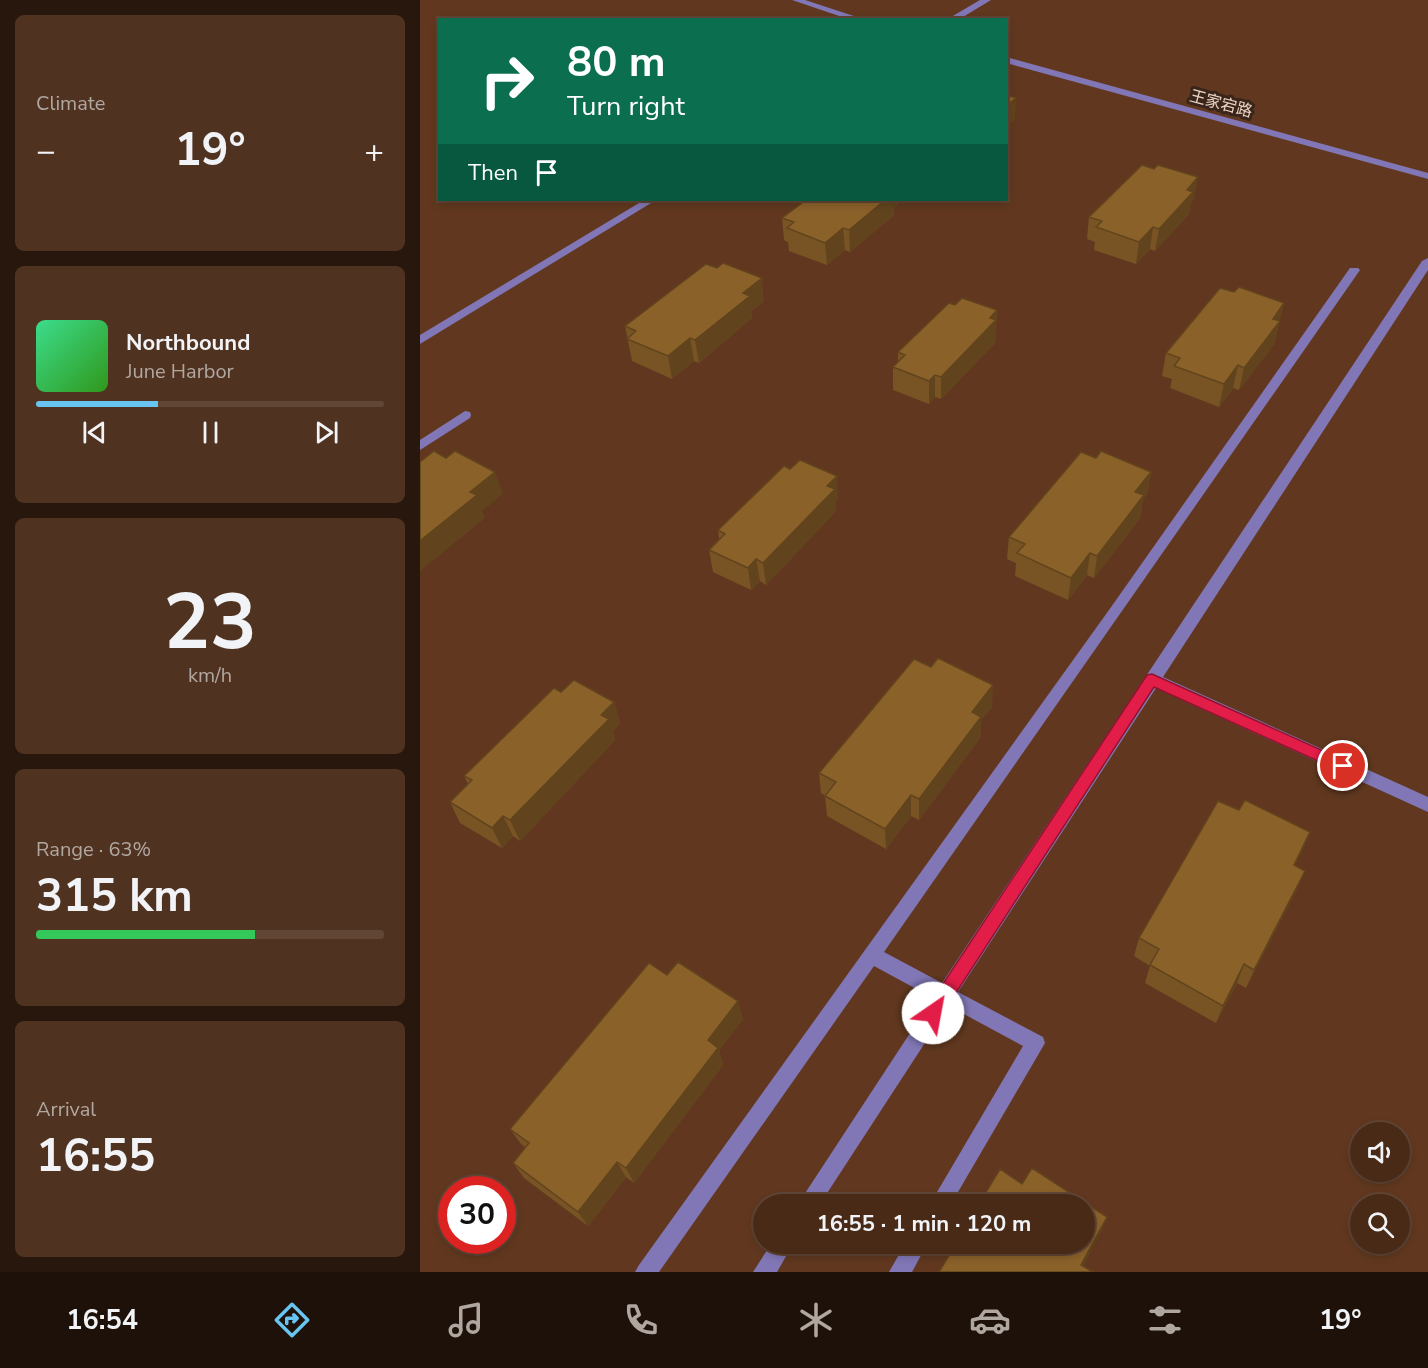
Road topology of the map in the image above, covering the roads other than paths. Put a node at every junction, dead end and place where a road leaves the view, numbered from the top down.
1 (796, 0) edge
2 (987, 0) edge
3 (855, 18) edge
4 (954, 18) edge
5 (1008, 61) edge
6 (1428, 176) edge
7 (649, 201) edge
8 (1428, 261) edge
9 (1354, 270) dead end
10 (420, 340) edge
11 (465, 416) dead end
12 (420, 446) edge
13 (1152, 679) junction
14 (1428, 805) edge
15 (871, 956) junction
16 (946, 994) junction
17 (815, 1194) edge
18 (946, 1194) edge
19 (776, 1254) edge
20 (911, 1254) edge
21 (646, 1272) edge
22 (764, 1272) edge
23 (900, 1272) edge

1 - 3 street
2 - 4 street
5 - 6 street, 王家宕路
7 - 10 street
8 - 13 street
9 - 15 street
11 - 12 street
13 - 14 street
13 - 16 street
15 - 16 street
15 - 21 street
16 - 17 street
16 - 18 street
19 - 22 street
20 - 23 street

